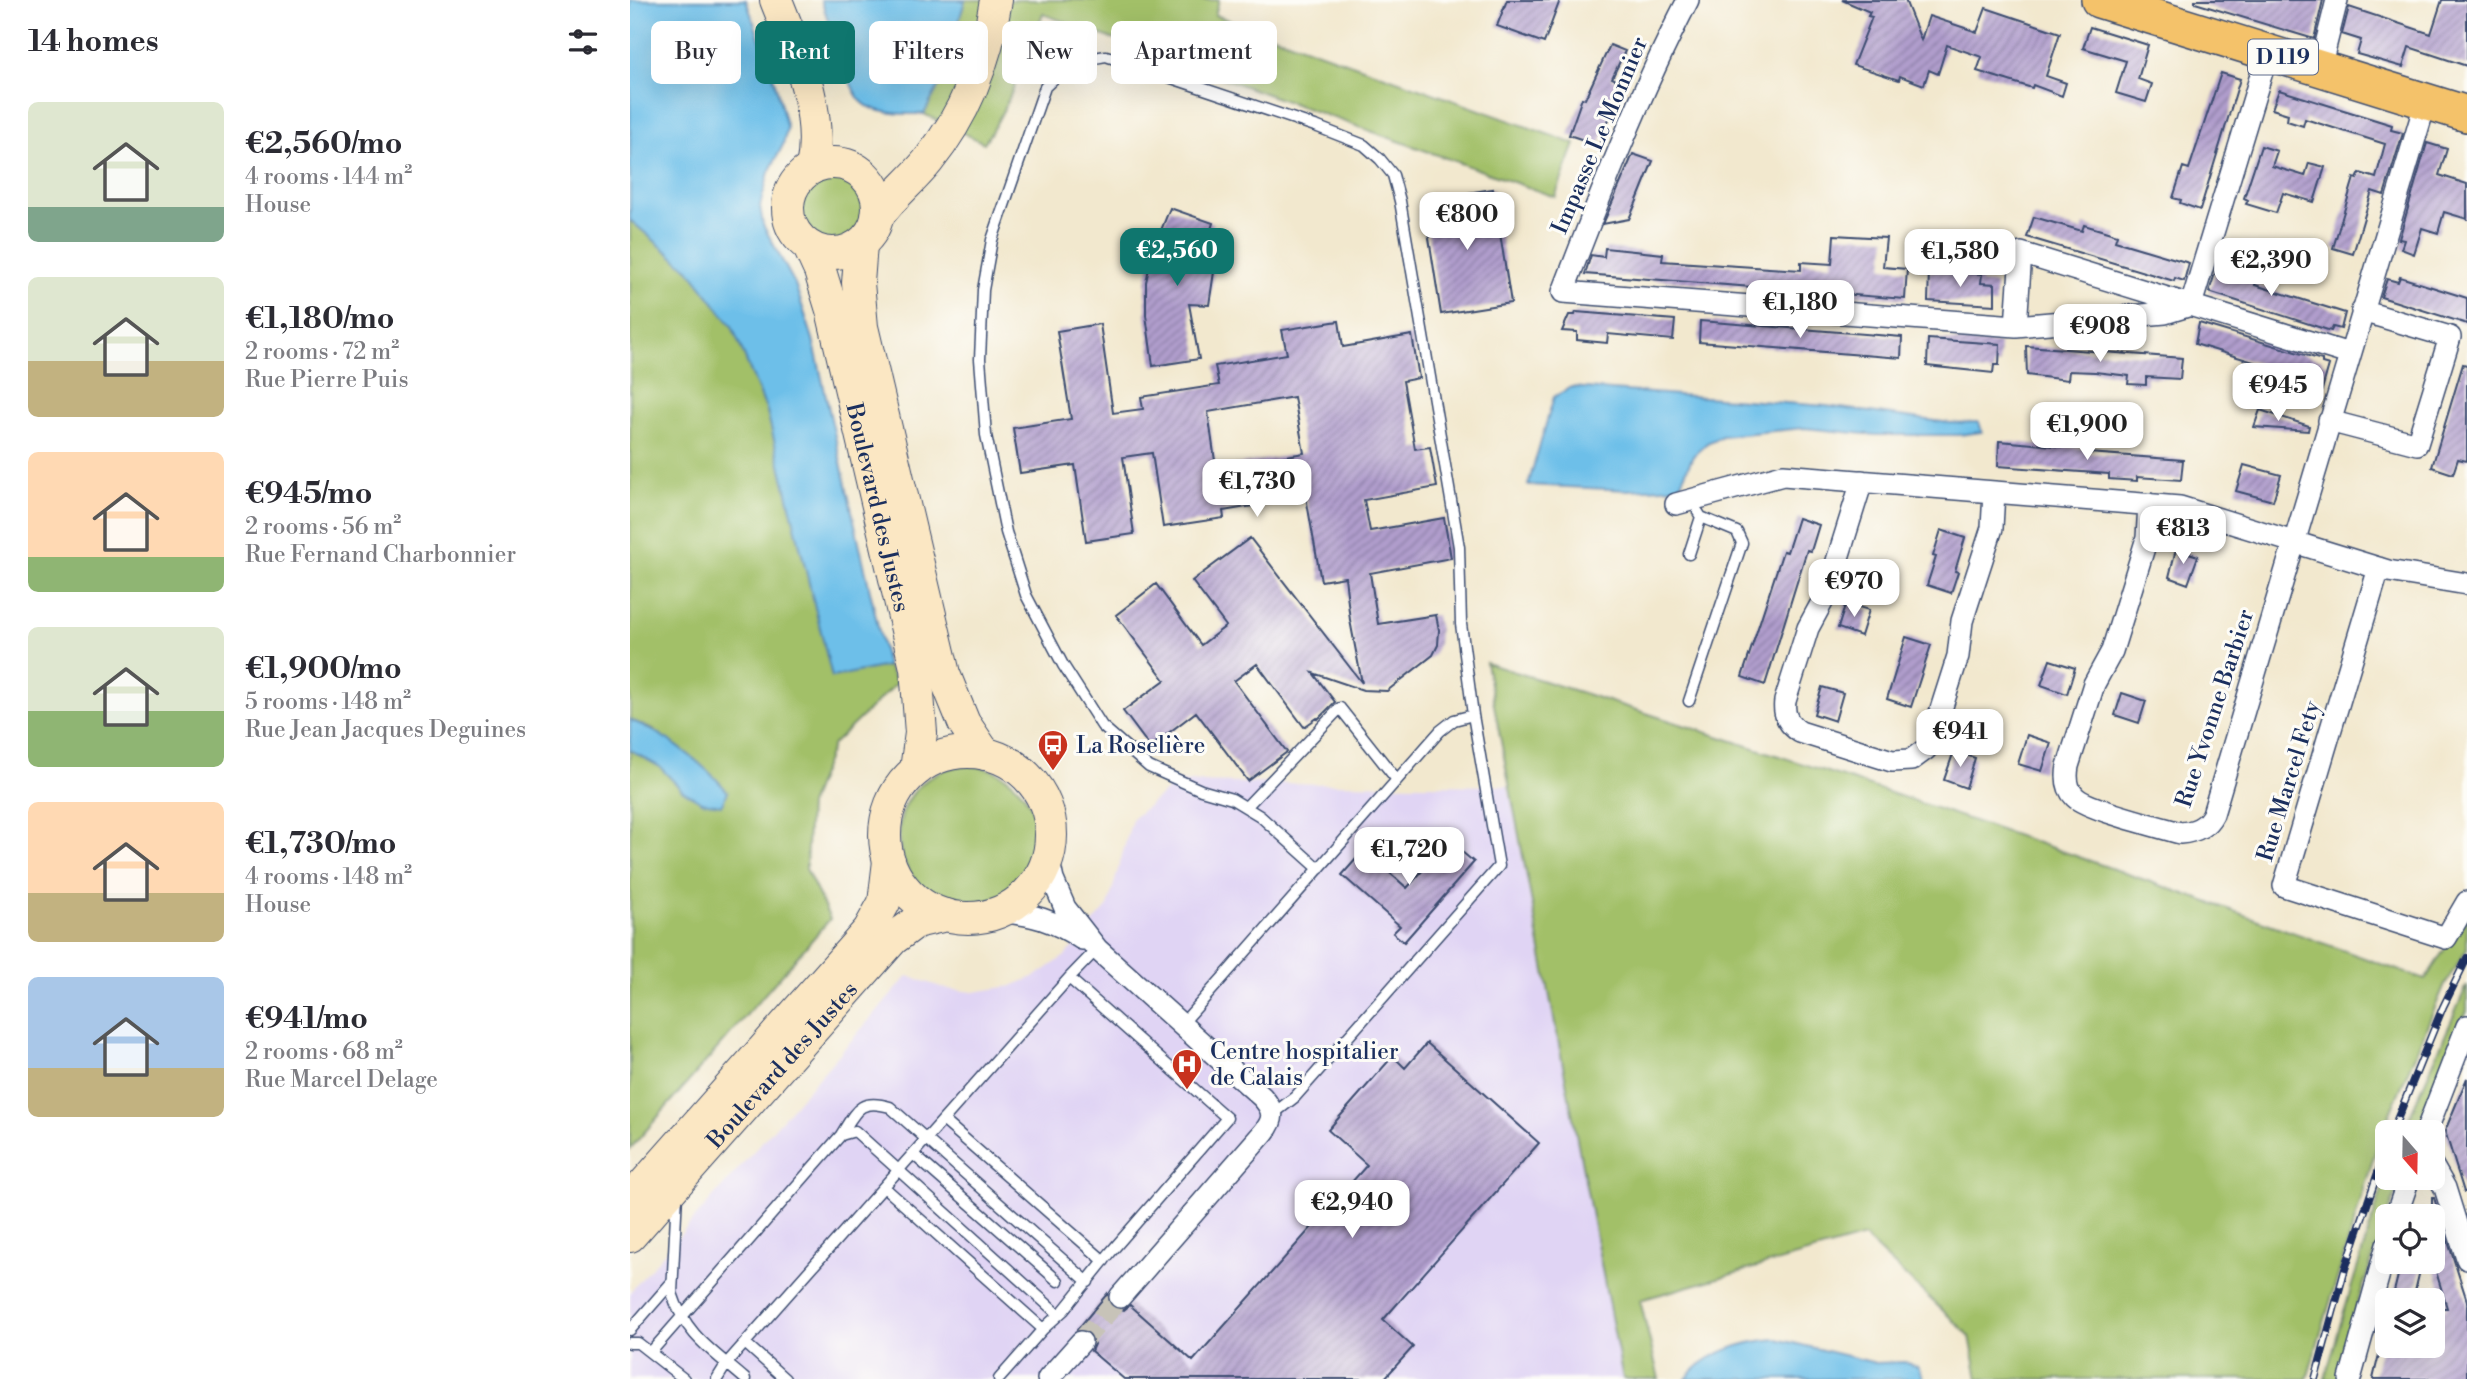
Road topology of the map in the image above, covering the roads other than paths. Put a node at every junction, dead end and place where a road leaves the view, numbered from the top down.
1 (776, 0) edge
2 (996, 0) edge
3 (1688, 0) edge
4 (2099, 0) edge
5 (2337, 0) edge
6 (2268, 52) junction
7 (2320, 68) junction
8 (2426, 101) junction
9 (2467, 114) edge
10 (812, 168) junction
11 (877, 217) junction
12 (861, 244) junction
13 (809, 247) junction
14 (2191, 305) junction
15 (2362, 311) junction
16 (2016, 326) junction
17 (2349, 354) junction
18 (2329, 421) junction
19 (1862, 481) junction
20 (1994, 492) junction
21 (2149, 504) junction
22 (1690, 507) junction
23 (2294, 542) junction
24 (1689, 554) dead end
25 (2379, 568) junction
26 (2467, 584) edge
27 (1689, 701) dead end
28 (1473, 715) junction
29 (985, 754) junction
30 (916, 771) junction
31 (1397, 780) junction
32 (1246, 807) junction
33 (1048, 857) junction
34 (889, 861) junction
35 (1319, 869) junction
36 (2467, 902) edge
37 (999, 912) junction
38 (947, 915) junction
39 (1097, 949) junction
40 (1069, 978) junction
41 (1181, 1025) junction
42 (2467, 1026) edge
43 (1273, 1114) junction
44 (943, 1120) junction
45 (2431, 1120) edge
46 (841, 1135) junction
47 (926, 1139) junction
48 (913, 1154) junction
49 (899, 1170) junction
50 (678, 1182) junction
51 (884, 1187) junction
52 (2445, 1188) edge
53 (630, 1200) edge
54 (630, 1236) edge
55 (2467, 1259) edge
56 (1104, 1261) junction
57 (2379, 1274) edge
58 (1058, 1281) dead end
59 (672, 1282) junction
60 (1088, 1282) junction
61 (1120, 1297) tunnel mouth
62 (1059, 1315) junction
63 (681, 1318) junction
64 (1043, 1329) junction
65 (630, 1330) edge
66 (1081, 1342) tunnel mouth
67 (630, 1343) edge
68 (745, 1343) junction
69 (651, 1352) junction
70 (727, 1363) junction
71 (684, 1379) edge
72 (717, 1379) edge
73 (745, 1379) edge
74 (785, 1379) edge
75 (999, 1379) edge
76 (1048, 1379) edge
77 (2350, 1379) edge

1 - 10 street
2 - 11 street
3 - 16 street, Impasse Le Monnier
4 - 6 main road, D 119
5 - 7 street
6 - 7 main road, D 119
6 - 14 street
7 - 8 main road, D 119
8 - 9 main road, D 119
8 - 15 street
10 - 11 street
10 - 13 street
11 - 12 street
12 - 13 street
12 - 29 street, Boulevard des Justes
13 - 30 street, Boulevard des Justes
14 - 16 street
14 - 16 street
14 - 17 street
15 - 17 street
15 - 18 street
17 - 18 street
18 - 23 street
19 - 20 street
19 - 20 street
19 - 22 street
20 - 21 street
21 - 23 street
21 - 23 street, Rue Yvonne Barbier
22 - 24 lane
22 - 27 lane
23 - 25 street
25 - 26 street
25 - 36 street, Rue Marcel Fety
28 - 31 lane
28 - 32 lane
28 - 43 lane
29 - 30 street
29 - 33 street
30 - 34 street
31 - 32 lane
31 - 35 lane
32 - 35 lane
33 - 37 street
33 - 39 street
34 - 38 street
34 - 53 street, Boulevard des Justes
35 - 41 lane
37 - 38 street
37 - 39 street
38 - 50 street, Boulevard des Justes
39 - 40 lane
39 - 41 street
40 - 44 lane
40 - 56 lane
41 - 43 street
42 - 45 street
43 - 61 street
44 - 47 lane
44 - 56 lane
46 - 47 lane
46 - 49 lane
46 - 63 lane
47 - 48 lane
47 - 60 lane
48 - 49 lane
48 - 58 lane
49 - 51 lane
49 - 62 lane
50 - 54 street, Boulevard des Justes
50 - 59 lane
51 - 64 lane
51 - 68 lane
52 - 55 street
56 - 60 lane
57 - 77 street
59 - 63 lane
59 - 65 lane
60 - 62 lane
62 - 64 lane
63 - 69 lane
63 - 70 lane
64 - 75 lane
66 - 76 street
67 - 69 lane
68 - 70 lane
68 - 74 lane
69 - 71 lane
70 - 72 lane
70 - 73 lane

